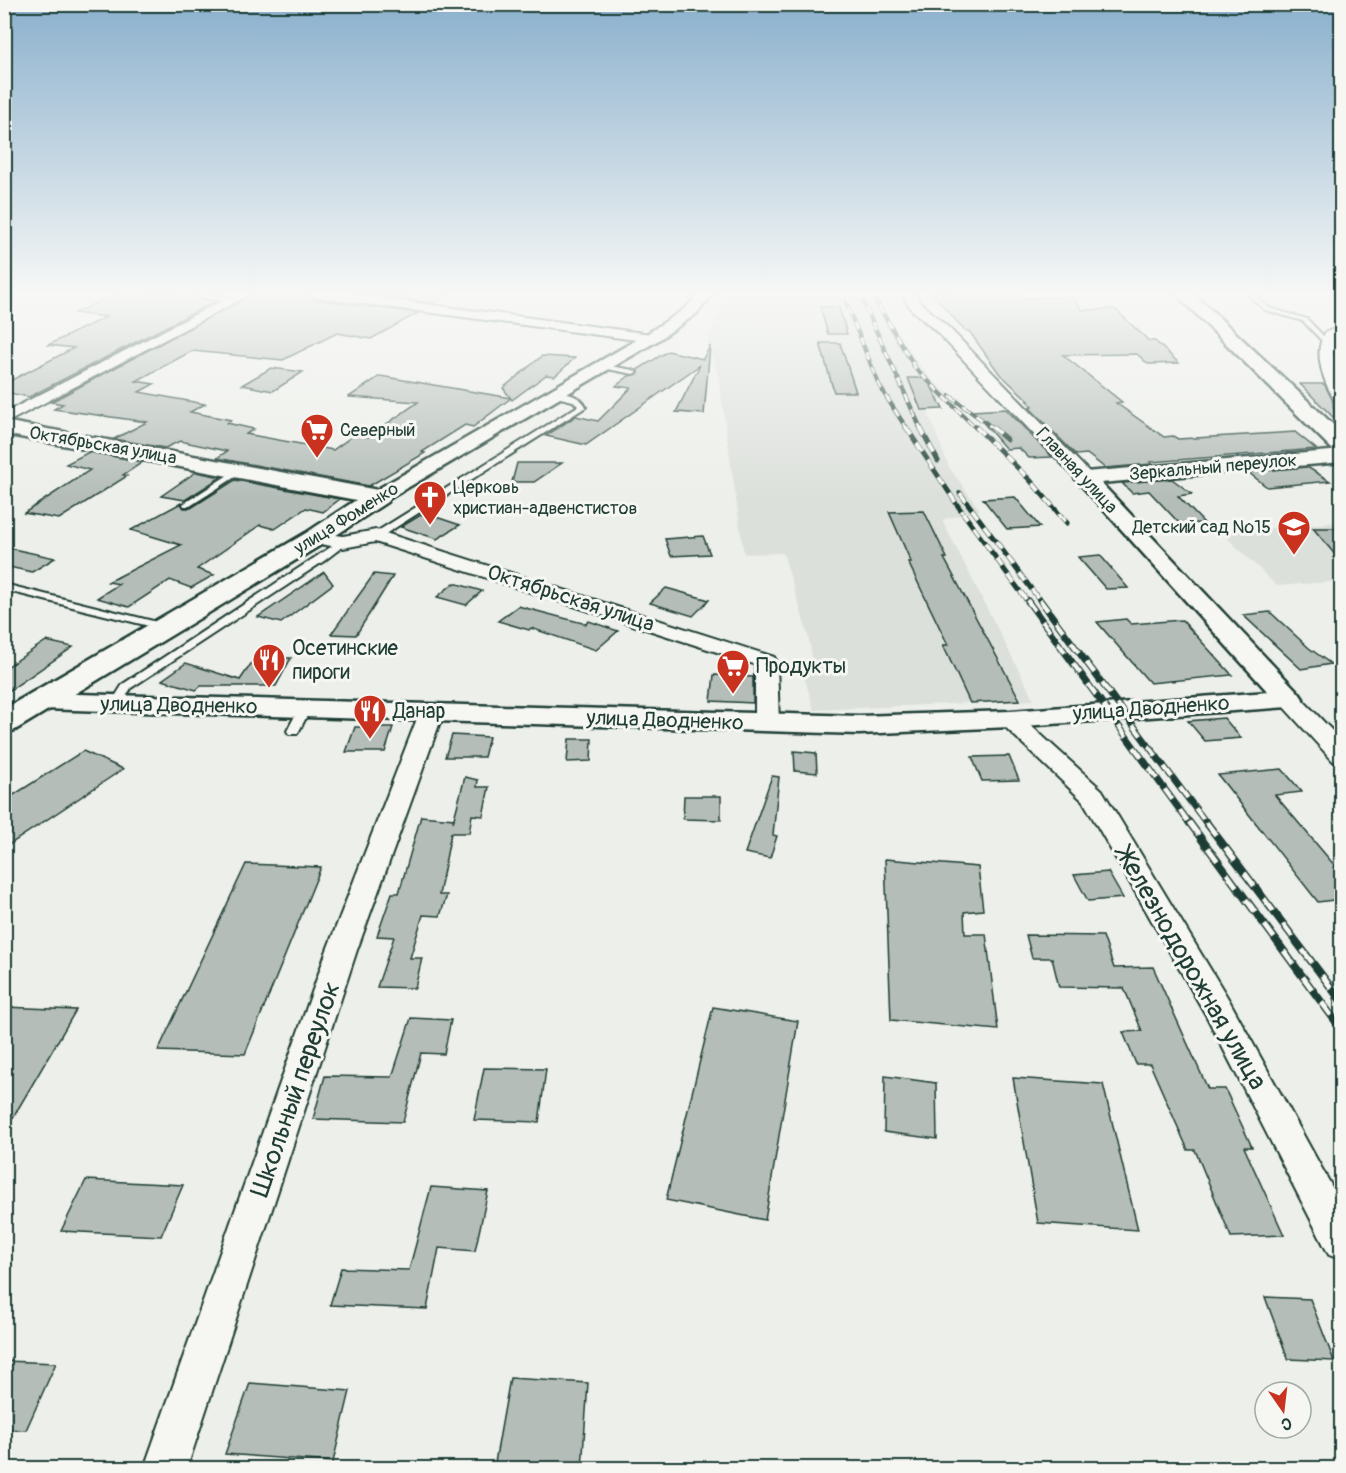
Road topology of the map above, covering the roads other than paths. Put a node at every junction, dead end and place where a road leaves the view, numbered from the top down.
1 (114, 362) edge
2 (609, 362) edge
3 (973, 362) edge
4 (1254, 362) edge
5 (1333, 362) edge
6 (602, 366) junction
7 (633, 372) dead end
8 (555, 394) junction
9 (1341, 402) edge
10 (4, 419) edge
11 (4, 428) edge
12 (1341, 446) edge
13 (1341, 456) edge
14 (242, 470) junction
15 (1085, 478) junction
16 (378, 497) junction
17 (187, 504) dead end
18 (376, 536) junction
19 (315, 537) junction
20 (343, 542) junction
21 (4, 587) edge
22 (165, 627) junction
23 (1288, 699) junction
24 (41, 701) junction
25 (117, 703) junction
26 (432, 711) junction
27 (1010, 718) junction
28 (4, 723) edge
29 (767, 724) junction
30 (1341, 756) edge
31 (1341, 1242) edge
32 (165, 1468) edge

1 - 10 street
2 - 6 street, улица Фоменко
3 - 15 street, Главная улица
4 - 12 main road
5 - 9 street
6 - 7 lane
6 - 8 street, улица Фоменко
8 - 16 street, улица Фоменко
8 - 18 lane
11 - 14 main road, Октябрьская улица
13 - 15 street, Зеркальный переулок
14 - 16 main road, Октябрьская улица
14 - 17 lane
15 - 23 street, Главная улица
16 - 19 main road, улица Фоменко
18 - 20 street, Октябрьская улица
18 - 29 street, Октябрьская улица
19 - 20 street, Октябрьская улица
19 - 22 main road, улица Фоменко
20 - 25 lane
21 - 22 lane
22 - 24 main road, улица Фоменко
23 - 27 street, улица Дводненко
23 - 30 street, Главная улица
24 - 25 street, улица Дводненко
24 - 28 main road, улица Фоменко
25 - 26 street, улица Дводненко
26 - 29 street, улица Дводненко
26 - 32 street, Школьный переулок
27 - 29 street, улица Дводненко
27 - 31 street, Железнодорожная улица

